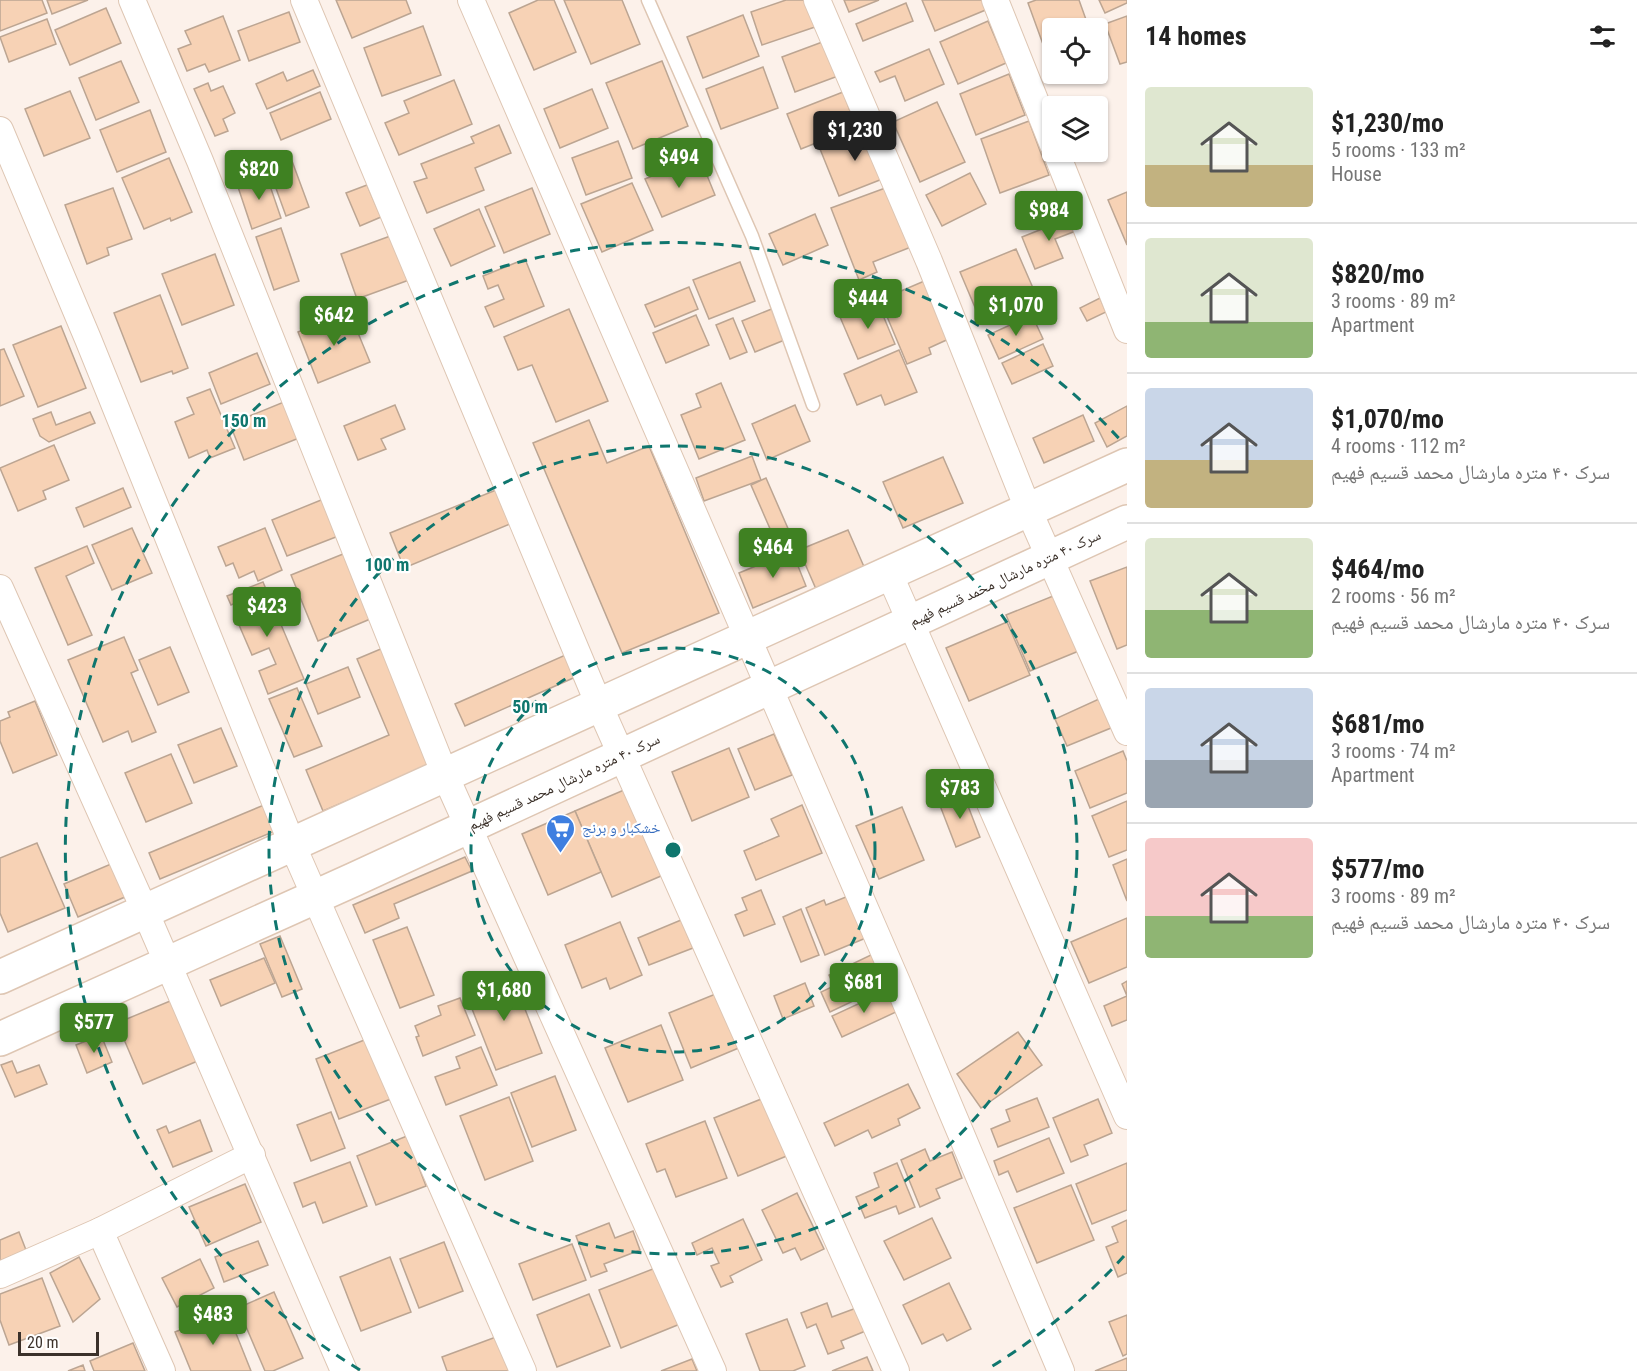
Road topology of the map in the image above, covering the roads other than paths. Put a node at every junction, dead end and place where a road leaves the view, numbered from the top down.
1 (132, 0) edge
2 (304, 0) edge
3 (471, 0) edge
4 (648, 0) edge
5 (817, 0) edge
6 (995, 0) edge
7 (1042, 118) edge
8 (0, 130) edge
9 (1060, 162) edge
10 (1127, 330) edge
11 (813, 405) dead end
12 (1127, 465) edge
13 (1028, 509) junction
14 (1127, 522) edge
15 (1050, 557) junction
16 (889, 573) junction
17 (0, 588) edge
18 (910, 622) junction
19 (746, 638) junction
20 (768, 688) junction
21 (599, 705) junction
22 (1127, 732) edge
23 (621, 756) junction
24 (445, 775) junction
25 (468, 826) junction
26 (292, 844) junction
27 (315, 897) junction
28 (145, 911) junction
29 (168, 963) junction
30 (0, 975) edge
31 (0, 1039) edge
32 (1127, 1116) edge
33 (252, 1155) junction
34 (100, 1231) junction
35 (0, 1275) edge
36 (162, 1371) edge
37 (344, 1371) edge
38 (523, 1371) edge
39 (713, 1371) edge
40 (896, 1371) edge
41 (1061, 1371) edge

1 - 24 street
2 - 21 street
3 - 19 street
4 - 11 lane
5 - 13 street
6 - 7 street
8 - 26 street
9 - 10 street
12 - 13 street
13 - 15 street
13 - 16 street
14 - 15 street, سرک ۴۰ متره مارشال محمد قسیم فهیم
15 - 18 street, سرک ۴۰ متره مارشال محمد قسیم فهیم
15 - 22 street
16 - 18 street
16 - 19 street
17 - 28 street
18 - 20 street, سرک ۴۰ متره مارشال محمد قسیم فهیم
18 - 32 street
19 - 20 street
19 - 21 street
20 - 23 street, سرک ۴۰ متره مارشال محمد قسیم فهیم
20 - 41 street
21 - 23 street
21 - 24 street
23 - 25 street, سرک ۴۰ متره مارشال محمد قسیم فهیم
23 - 40 street
24 - 25 street
24 - 26 street
25 - 27 street, سرک ۴۰ متره مارشال محمد قسیم فهیم
25 - 39 street
26 - 27 street
26 - 28 street
27 - 29 street, سرک ۴۰ متره مارشال محمد قسیم فهیم
27 - 38 street
28 - 29 street
28 - 30 street
29 - 31 street, سرک ۴۰ متره مارشال محمد قسیم فهیم
29 - 33 street
33 - 34 street
33 - 37 street
34 - 35 street
34 - 36 street

